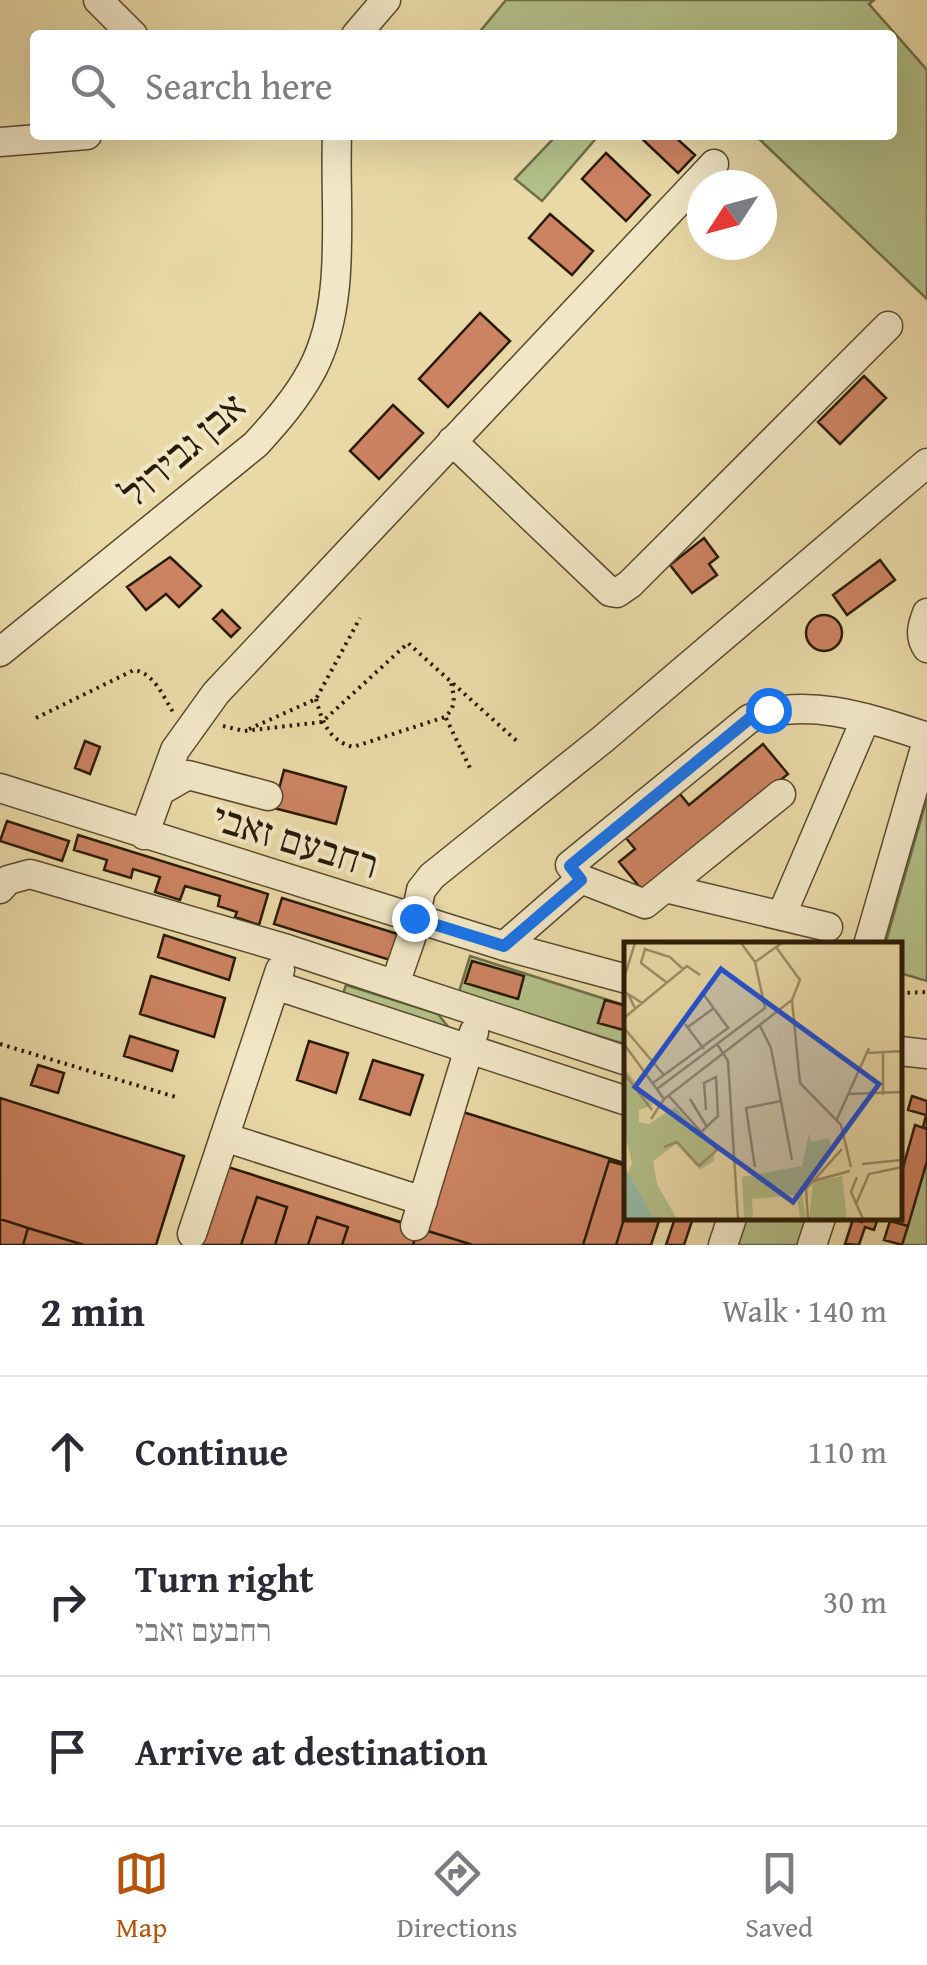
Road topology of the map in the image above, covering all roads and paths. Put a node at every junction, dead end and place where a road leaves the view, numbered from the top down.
1 (98, 0) edge
2 (386, 0) edge
3 (128, 30) edge
4 (360, 30) edge
5 (30, 140) edge
6 (337, 140) edge
7 (0, 142) edge
8 (714, 164) dead end
9 (888, 326) dead end
10 (452, 441) junction
11 (927, 463) edge
12 (927, 613) edge
13 (360, 618) dead end
14 (927, 648) edge
15 (0, 652) edge
16 (451, 682) junction
17 (316, 699) junction
18 (445, 717) junction
19 (36, 718) dead end
20 (866, 718) junction
21 (322, 722) junction
22 (186, 732) junction
23 (927, 739) edge
24 (519, 742) dead end
25 (470, 768) dead end
26 (0, 788) edge
27 (160, 791) junction
28 (781, 794) dead end
29 (268, 796) dead end
30 (144, 834) junction
31 (581, 880) junction
32 (664, 888) junction
33 (0, 889) edge
34 (782, 914) junction
35 (414, 918) junction
36 (828, 926) dead end
37 (869, 942) edge
38 (504, 946) junction
39 (287, 949) junction
40 (624, 978) edge
41 (396, 984) junction
42 (276, 985) junction
43 (927, 992) edge
44 (902, 993) edge
45 (480, 1012) junction
46 (552, 1036) junction
47 (0, 1044) edge
48 (468, 1050) junction
49 (902, 1051) edge
50 (927, 1054) edge
51 (624, 1060) edge
52 (541, 1074) junction
53 (179, 1098) dead end
54 (624, 1099) edge
55 (224, 1138) junction
56 (731, 1220) edge
57 (820, 1220) edge
58 (192, 1234) dead end
59 (723, 1245) edge
60 (812, 1245) edge

1 - 3 street
2 - 4 street
5 - 7 street
6 - 15 street, אבן גבירול
8 - 10 street
9 - 10 street
10 - 22 street
11 - 35 street
12 - 14 street
13 - 17 path
16 - 18 path
16 - 21 path
16 - 24 path
17 - 21 path
17 - 21 path
18 - 21 path
18 - 25 path
19 - 22 path
20 - 23 street
20 - 31 street
20 - 34 street
22 - 27 street
23 - 37 street
26 - 30 street, רחבעם זאבי
27 - 29 street
27 - 30 street
28 - 32 street
30 - 35 street, רחבעם זאבי
31 - 32 street
31 - 38 street
32 - 34 street
33 - 39 street
34 - 36 street
35 - 38 street, רחבעם זאבי
35 - 41 street
38 - 40 street, רחבעם זאבי
39 - 41 street
39 - 42 street
41 - 45 street
42 - 48 street
42 - 55 street
43 - 44 path
45 - 46 street
45 - 48 street
46 - 51 street
46 - 52 street
47 - 53 path
48 - 52 street
48 - 55 street
49 - 50 street
52 - 54 street
55 - 58 street
56 - 59 street
57 - 60 street

